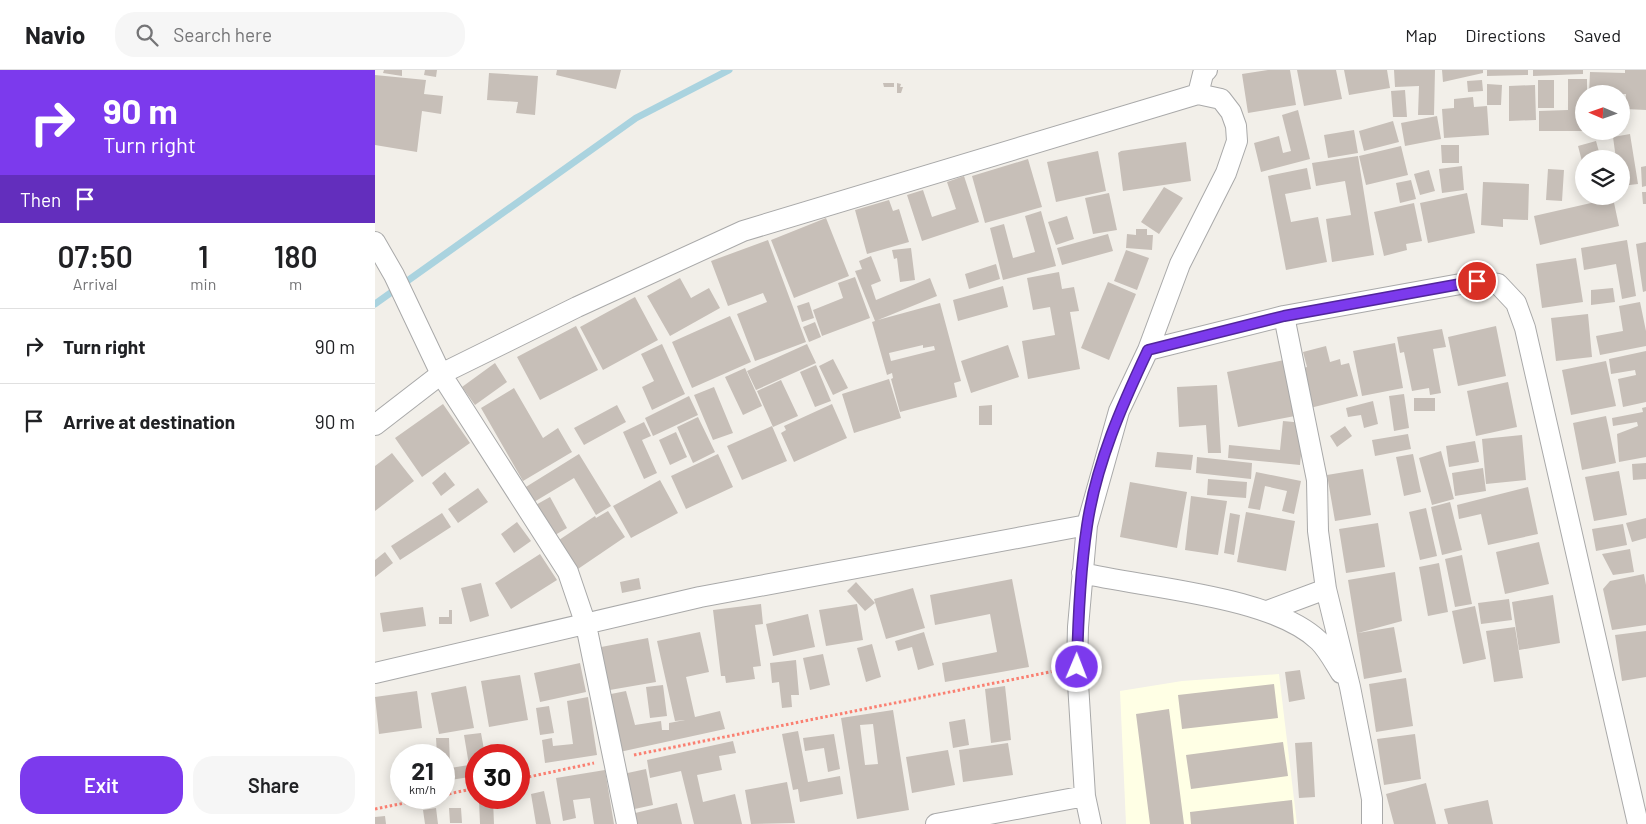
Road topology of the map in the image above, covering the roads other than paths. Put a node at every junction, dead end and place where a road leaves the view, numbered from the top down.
1 (1207, 70) edge
2 (1198, 94) junction
3 (375, 242) edge
4 (1284, 316) junction
5 (1148, 350) junction
6 (441, 374) junction
7 (375, 425) edge
8 (1087, 524) junction
9 (1082, 573) junction
10 (1326, 589) junction
11 (1267, 611) junction
12 (586, 625) junction
13 (375, 673) edge
14 (1349, 687) junction
15 (1085, 796) junction
16 (1374, 822) edge
17 (627, 824) edge
18 (937, 824) edge
19 (1091, 824) edge
20 (1638, 824) edge

1 - 2 street
2 - 5 street
2 - 6 street
3 - 6 street
4 - 5 street
4 - 10 street
4 - 20 street
5 - 8 street
6 - 7 street
6 - 12 street
8 - 9 street
8 - 12 street
9 - 11 street
9 - 15 street
10 - 11 street
10 - 14 street
11 - 14 street
12 - 13 street
12 - 17 street
14 - 16 street
15 - 18 street
15 - 19 street

